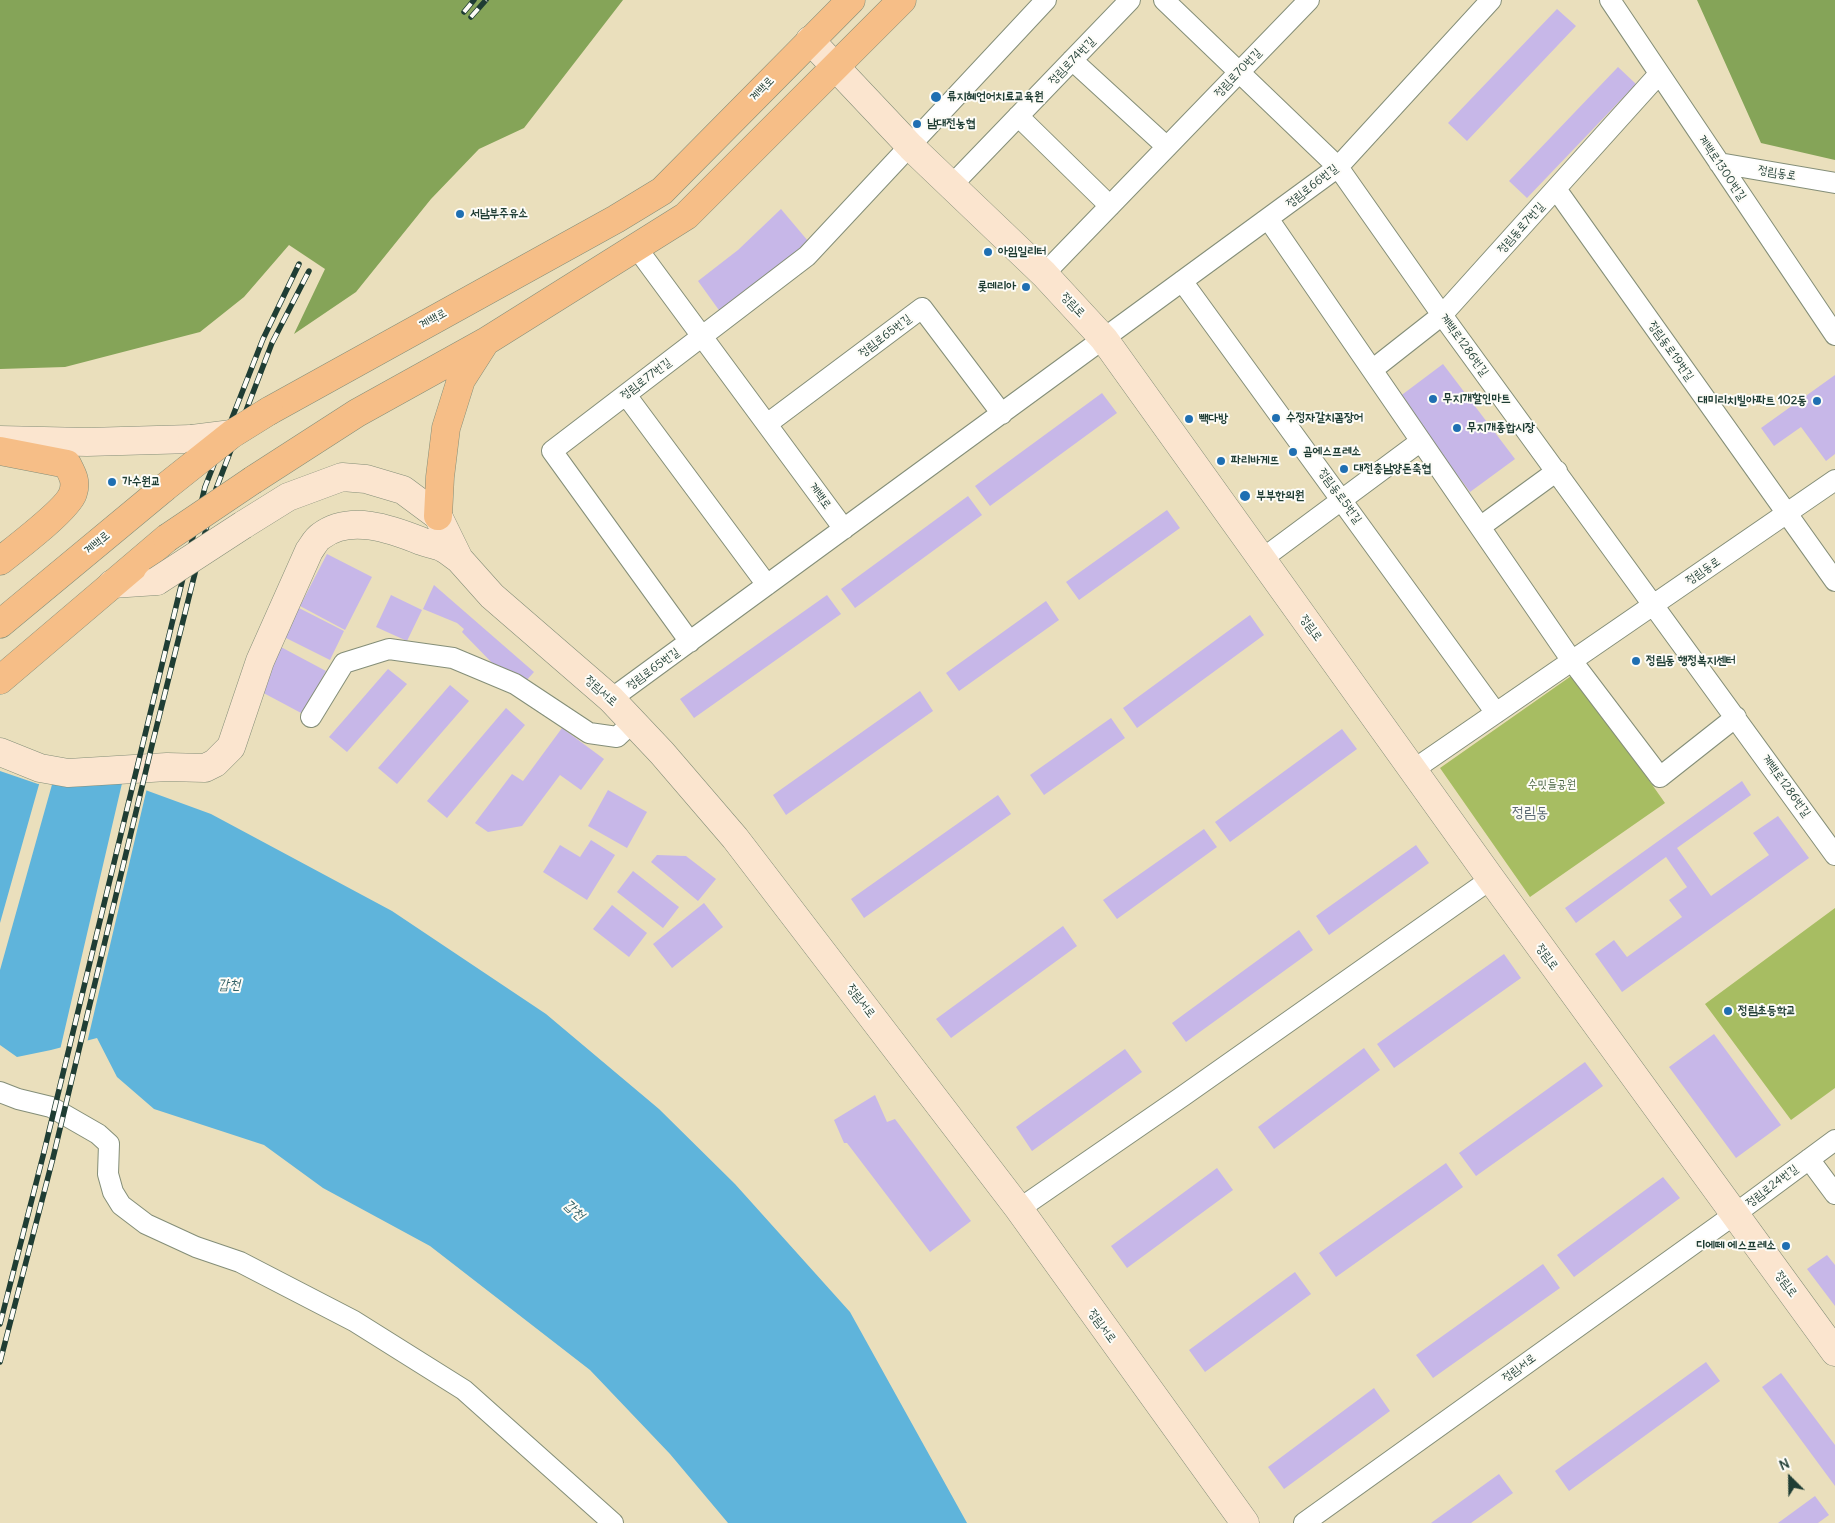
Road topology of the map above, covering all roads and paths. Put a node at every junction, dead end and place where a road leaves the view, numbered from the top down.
1 (851, 0) edge
2 (902, 0) edge
3 (1046, 0) edge
4 (1130, 0) edge
5 (1164, 0) edge
6 (1308, 0) edge
7 (1491, 0) edge
8 (1610, 0) edge
9 (810, 40) junction
10 (1072, 60) junction
11 (836, 68) junction
12 (1239, 72) junction
13 (1659, 74) junction
14 (1018, 116) junction
15 (911, 146) junction
16 (1167, 147) junction
17 (1719, 163) junction
18 (1338, 167) junction
19 (1835, 183) edge
20 (951, 186) junction
21 (1556, 189) junction
22 (1110, 206) junction
23 (1269, 220) junction
24 (636, 247) junction
25 (1044, 274) junction
26 (1182, 281) junction
27 (1442, 315) junction
28 (1835, 335) edge
29 (703, 336) junction
30 (1104, 339) junction
31 (485, 342) junction
32 (1372, 370) junction
33 (626, 394) junction
34 (1002, 414) junction
35 (767, 424) junction
36 (232, 434) junction
37 (0, 440) edge
38 (1421, 441) junction
39 (0, 451) edge
40 (1557, 471) junction
41 (1835, 480) edge
42 (1342, 499) junction
43 (1786, 514) junction
44 (438, 516) junction
45 (1480, 527) junction
46 (844, 529) junction
47 (1262, 559) junction
48 (459, 560) junction
49 (0, 561) edge
50 (1835, 581) edge
51 (112, 584) junction
52 (767, 585) junction
53 (1653, 605) junction
54 (0, 624) edge
55 (690, 642) junction
56 (1572, 661) junction
57 (0, 680) edge
58 (611, 699) junction
59 (1496, 713) junction
60 (311, 717) dead end
61 (1736, 717) junction
62 (633, 722) junction
63 (0, 752) edge
64 (1413, 770) junction
65 (1835, 855) edge
66 (1491, 879) junction
67 (0, 1092) edge
68 (1835, 1140) edge
69 (1809, 1159) junction
70 (1835, 1194) edge
71 (1019, 1209) junction
72 (1735, 1214) junction
73 (1835, 1352) edge
74 (613, 1523) edge
75 (1245, 1523) edge
76 (1304, 1523) edge

1 - 9 main road, 계백로
2 - 11 main road
3 - 15 street
4 - 10 street, 정림로74번길
5 - 12 street, 계백로1286번길
6 - 12 street, 정림로70번길
7 - 18 street, 정림로66번길
8 - 13 street, 계백로1300번길
9 - 11 main road, 정림로
9 - 36 main road, 계백로, bridge
10 - 14 street, 정림로74번길
10 - 16 street
11 - 15 main road, 정림로
11 - 24 main road
12 - 16 street, 정림로70번길
12 - 18 street, 계백로1286번길
13 - 17 street, 계백로1300번길
13 - 21 street, 정림동로7번길
14 - 20 street, 정림로74번길
14 - 22 street
15 - 20 main road, 정림로
15 - 29 street, 정림로77번길
16 - 22 street, 정림로70번길
17 - 19 street, 정림동로
17 - 28 street, 계백로1300번길
18 - 23 street, 정림로66번길
18 - 27 street, 계백로1286번길
20 - 25 main road, 정림로
21 - 27 street, 정림동로7번길
21 - 43 street, 정림동로19번길
22 - 25 street, 정림로70번길
23 - 26 street, 정림로66번길
23 - 32 street
24 - 29 street, 계백로
24 - 31 main road
25 - 30 main road, 정림로
26 - 30 street, 정림로66번길
26 - 42 street, 정림동로5번길
27 - 32 street, 정림동로7번길
27 - 40 street, 계백로1286번길
29 - 33 street, 정림로77번길
29 - 35 street, 계백로
30 - 34 street, 정림로65번길
30 - 47 main road, 정림로
31 - 44 main road
31 - 51 main road, bridge
32 - 38 street
33 - 52 street
33 - 55 street, 정림로77번길
34 - 35 street, 정림로65번길
34 - 46 street, 정림로65번길
35 - 46 street, 계백로
36 - 37 main road, bridge
36 - 54 main road, 계백로, bridge
38 - 42 street
38 - 45 street
39 - 49 main road
40 - 45 street
40 - 53 street, 계백로1286번길
41 - 43 street, 정림동로
42 - 47 street
42 - 59 street, 정림동로5번길
43 - 50 street, 정림동로19번길
43 - 53 street, 정림동로
44 - 48 main road, 정림서로
44 - 51 main road, bridge
45 - 56 street
46 - 52 street, 정림로65번길
47 - 64 main road, 정림로
48 - 58 main road, 정림서로
48 - 63 main road
51 - 57 main road
52 - 55 street, 정림로65번길
53 - 56 street, 정림동로
53 - 61 street, 계백로1286번길
55 - 58 street, 정림로65번길
56 - 59 street, 정림동로
56 - 61 street
58 - 62 main road, 정림서로
59 - 64 street, 정림동로
60 - 62 street
61 - 65 street, 계백로1286번길
62 - 71 main road, 정림서로
64 - 66 main road, 정림로
66 - 71 street
66 - 72 main road, 정림로
67 - 74 street
68 - 69 street, 정림로24번길
69 - 70 street, 정림로24번길
69 - 72 street, 정림로24번길
71 - 75 main road, 정림서로
72 - 73 main road, 정림로
72 - 76 street, 정림서로

